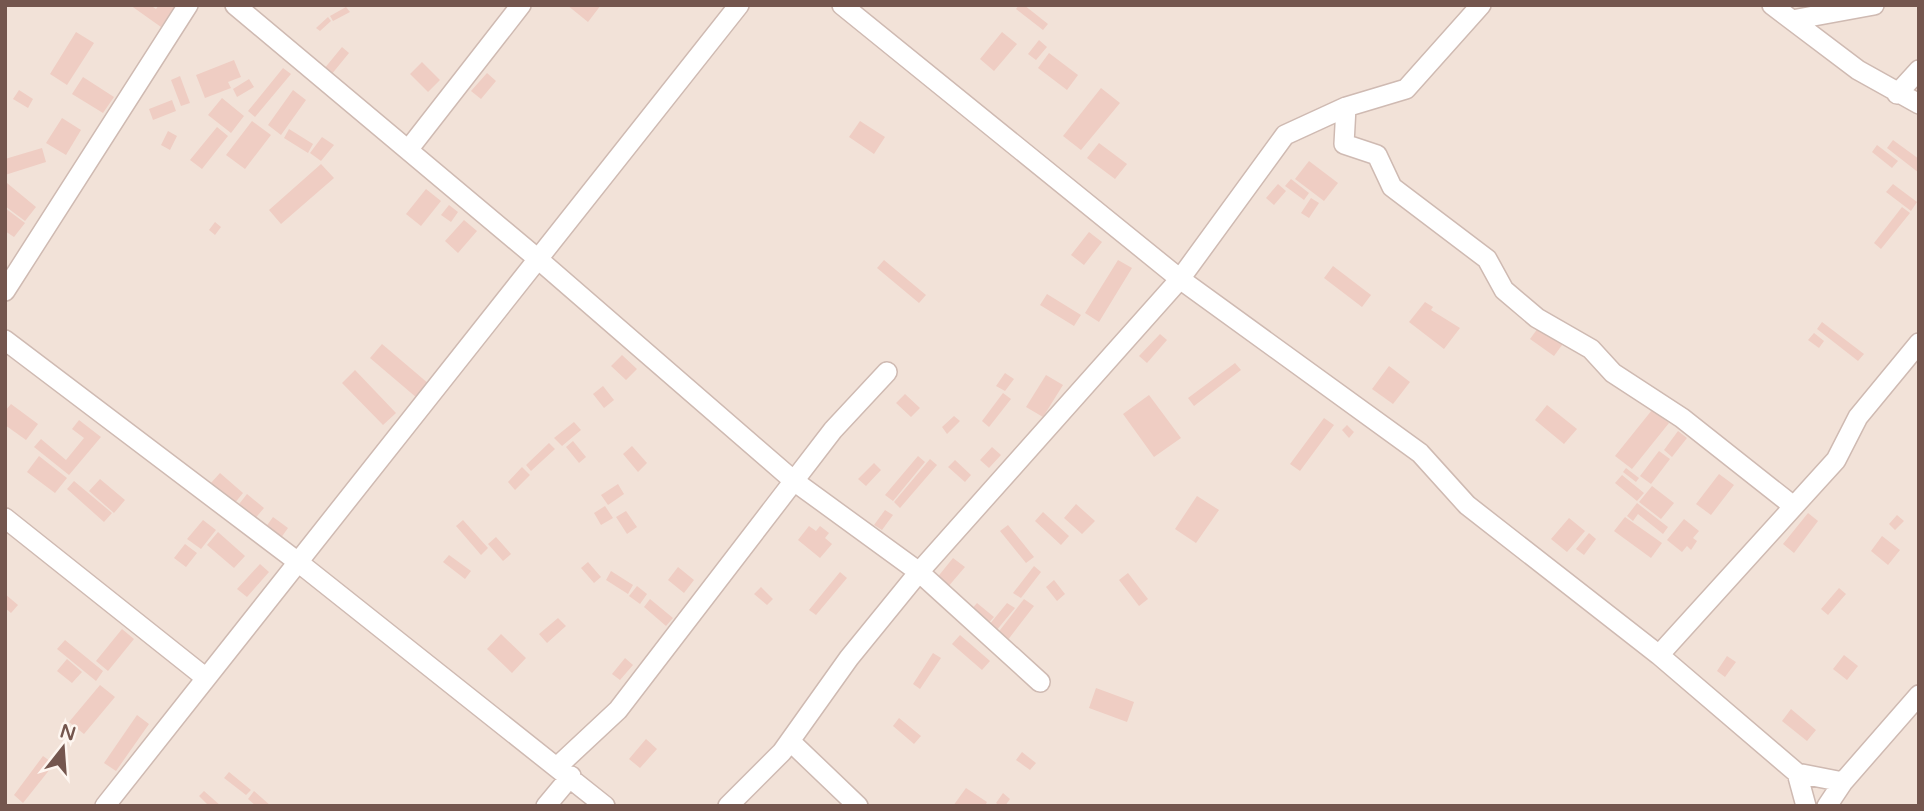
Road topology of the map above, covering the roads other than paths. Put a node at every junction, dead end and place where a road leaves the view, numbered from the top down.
1 (188, 5) edge
2 (235, 5) edge
3 (521, 5) edge
4 (739, 5) edge
5 (842, 5) edge
6 (1481, 5) edge
7 (1772, 5) edge
8 (1874, 5) edge
9 (1792, 20) junction
10 (1919, 70) edge
11 (1897, 93) junction
12 (1919, 104) edge
13 (1346, 107) junction
14 (408, 150) junction
15 (538, 259) junction
16 (1180, 279) junction
17 (5, 291) edge
18 (5, 340) edge
19 (1919, 343) edge
20 (887, 372) dead end
21 (794, 481) junction
22 (1792, 505) junction
23 (5, 518) edge
24 (298, 562) junction
25 (919, 572) junction
26 (1659, 655) junction
27 (206, 678) junction
28 (1040, 682) dead end
29 (1919, 695) edge
30 (790, 741) junction
31 (564, 771) junction
32 (1797, 773) junction
33 (1843, 782) junction
34 (105, 806) edge
35 (546, 806) edge
36 (605, 806) edge
37 (727, 806) edge
38 (858, 806) edge
39 (1806, 806) edge
40 (1827, 806) edge

1 - 17 street
2 - 14 street
3 - 14 street
4 - 15 street
5 - 16 street
6 - 13 street
7 - 9 street
8 - 9 street
9 - 11 street
10 - 11 street
11 - 12 street
13 - 16 street
13 - 22 street
14 - 15 street
15 - 21 street
15 - 24 street
16 - 25 street
16 - 26 street
18 - 24 street
19 - 22 street
20 - 21 street
21 - 25 street
21 - 31 street
22 - 26 street
23 - 27 street
24 - 27 street
24 - 31 street
25 - 28 street
25 - 30 street
26 - 32 street
27 - 34 street
29 - 33 street
30 - 37 street
30 - 38 street
31 - 35 street
31 - 36 street
32 - 33 street
32 - 39 street
33 - 40 street

